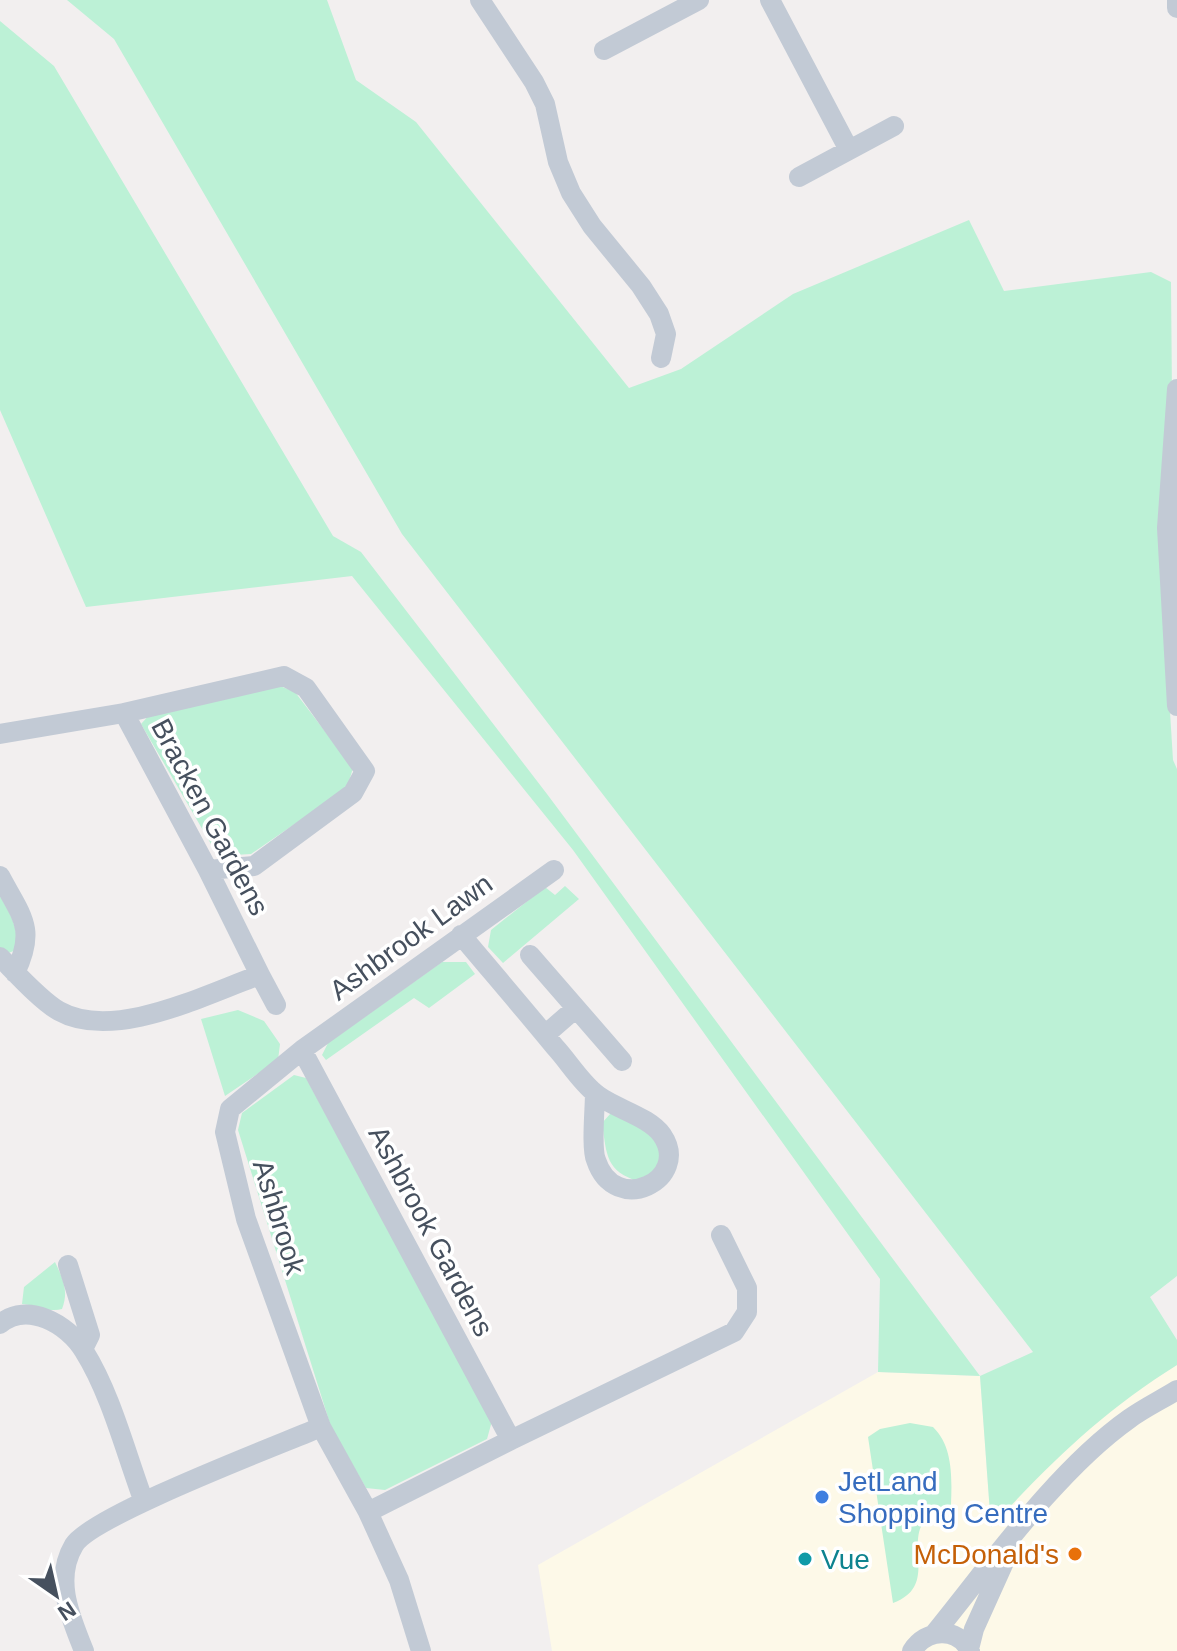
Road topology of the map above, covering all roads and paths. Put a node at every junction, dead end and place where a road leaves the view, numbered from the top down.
1 (480, 0) edge
2 (699, 0) edge
3 (770, 0) edge
4 (1177, 0) edge
5 (664, 8) edge
6 (1177, 8) edge
7 (604, 50) dead end
8 (894, 126) dead end
9 (849, 150) junction
10 (799, 177) dead end
11 (661, 358) dead end
12 (1177, 389) edge
13 (1177, 706) edge
14 (124, 713) junction
15 (0, 734) edge
16 (208, 870) junction
17 (554, 870) dead end
18 (0, 876) edge
19 (461, 935) junction
20 (530, 955) dead end
21 (0, 957) edge
22 (15, 973) junction
23 (260, 975) junction
24 (276, 1005) dead end
25 (576, 1008) junction
26 (545, 1035) junction
27 (302, 1050) junction
28 (622, 1061) dead end
29 (595, 1093) junction
30 (721, 1235) dead end
31 (68, 1265) dead end
32 (79, 1298) junction
33 (0, 1324) edge
34 (61, 1326) junction
35 (83, 1349) junction
36 (1177, 1390) edge
37 (321, 1427) junction
38 (511, 1440) junction
39 (144, 1502) junction
40 (368, 1512) junction
41 (1025, 1523) junction
42 (934, 1634) junction
43 (970, 1650) edge
44 (84, 1651) edge
45 (421, 1651) edge
46 (912, 1651) edge

1 - 11 street
2 - 5 street
3 - 9 street
4 - 6 street
5 - 7 street
8 - 9 street
9 - 10 street
12 - 13 street
14 - 15 street, Bracken Gardens
14 - 16 street, Bracken Gardens
14 - 16 street
16 - 23 street, Bracken Gardens
17 - 19 street, Ashbrook Lawn
18 - 22 street
19 - 26 street
19 - 27 street, Ashbrook Lawn
20 - 25 street
21 - 22 street
22 - 23 street
23 - 24 street, Bracken Gardens
25 - 26 street
25 - 28 street
26 - 29 street
27 - 37 street, Ashbrook
27 - 38 street, Ashbrook Gardens
29 - 29 street
30 - 38 street
31 - 32 street
32 - 34 street
32 - 35 street
33 - 34 street
34 - 35 street
35 - 39 street
36 - 41 street
37 - 39 street
37 - 40 street, Ashbrook
38 - 40 street
39 - 44 street
40 - 45 street, Ashbrook
41 - 42 street
41 - 43 street
42 - 43 street
42 - 46 street

